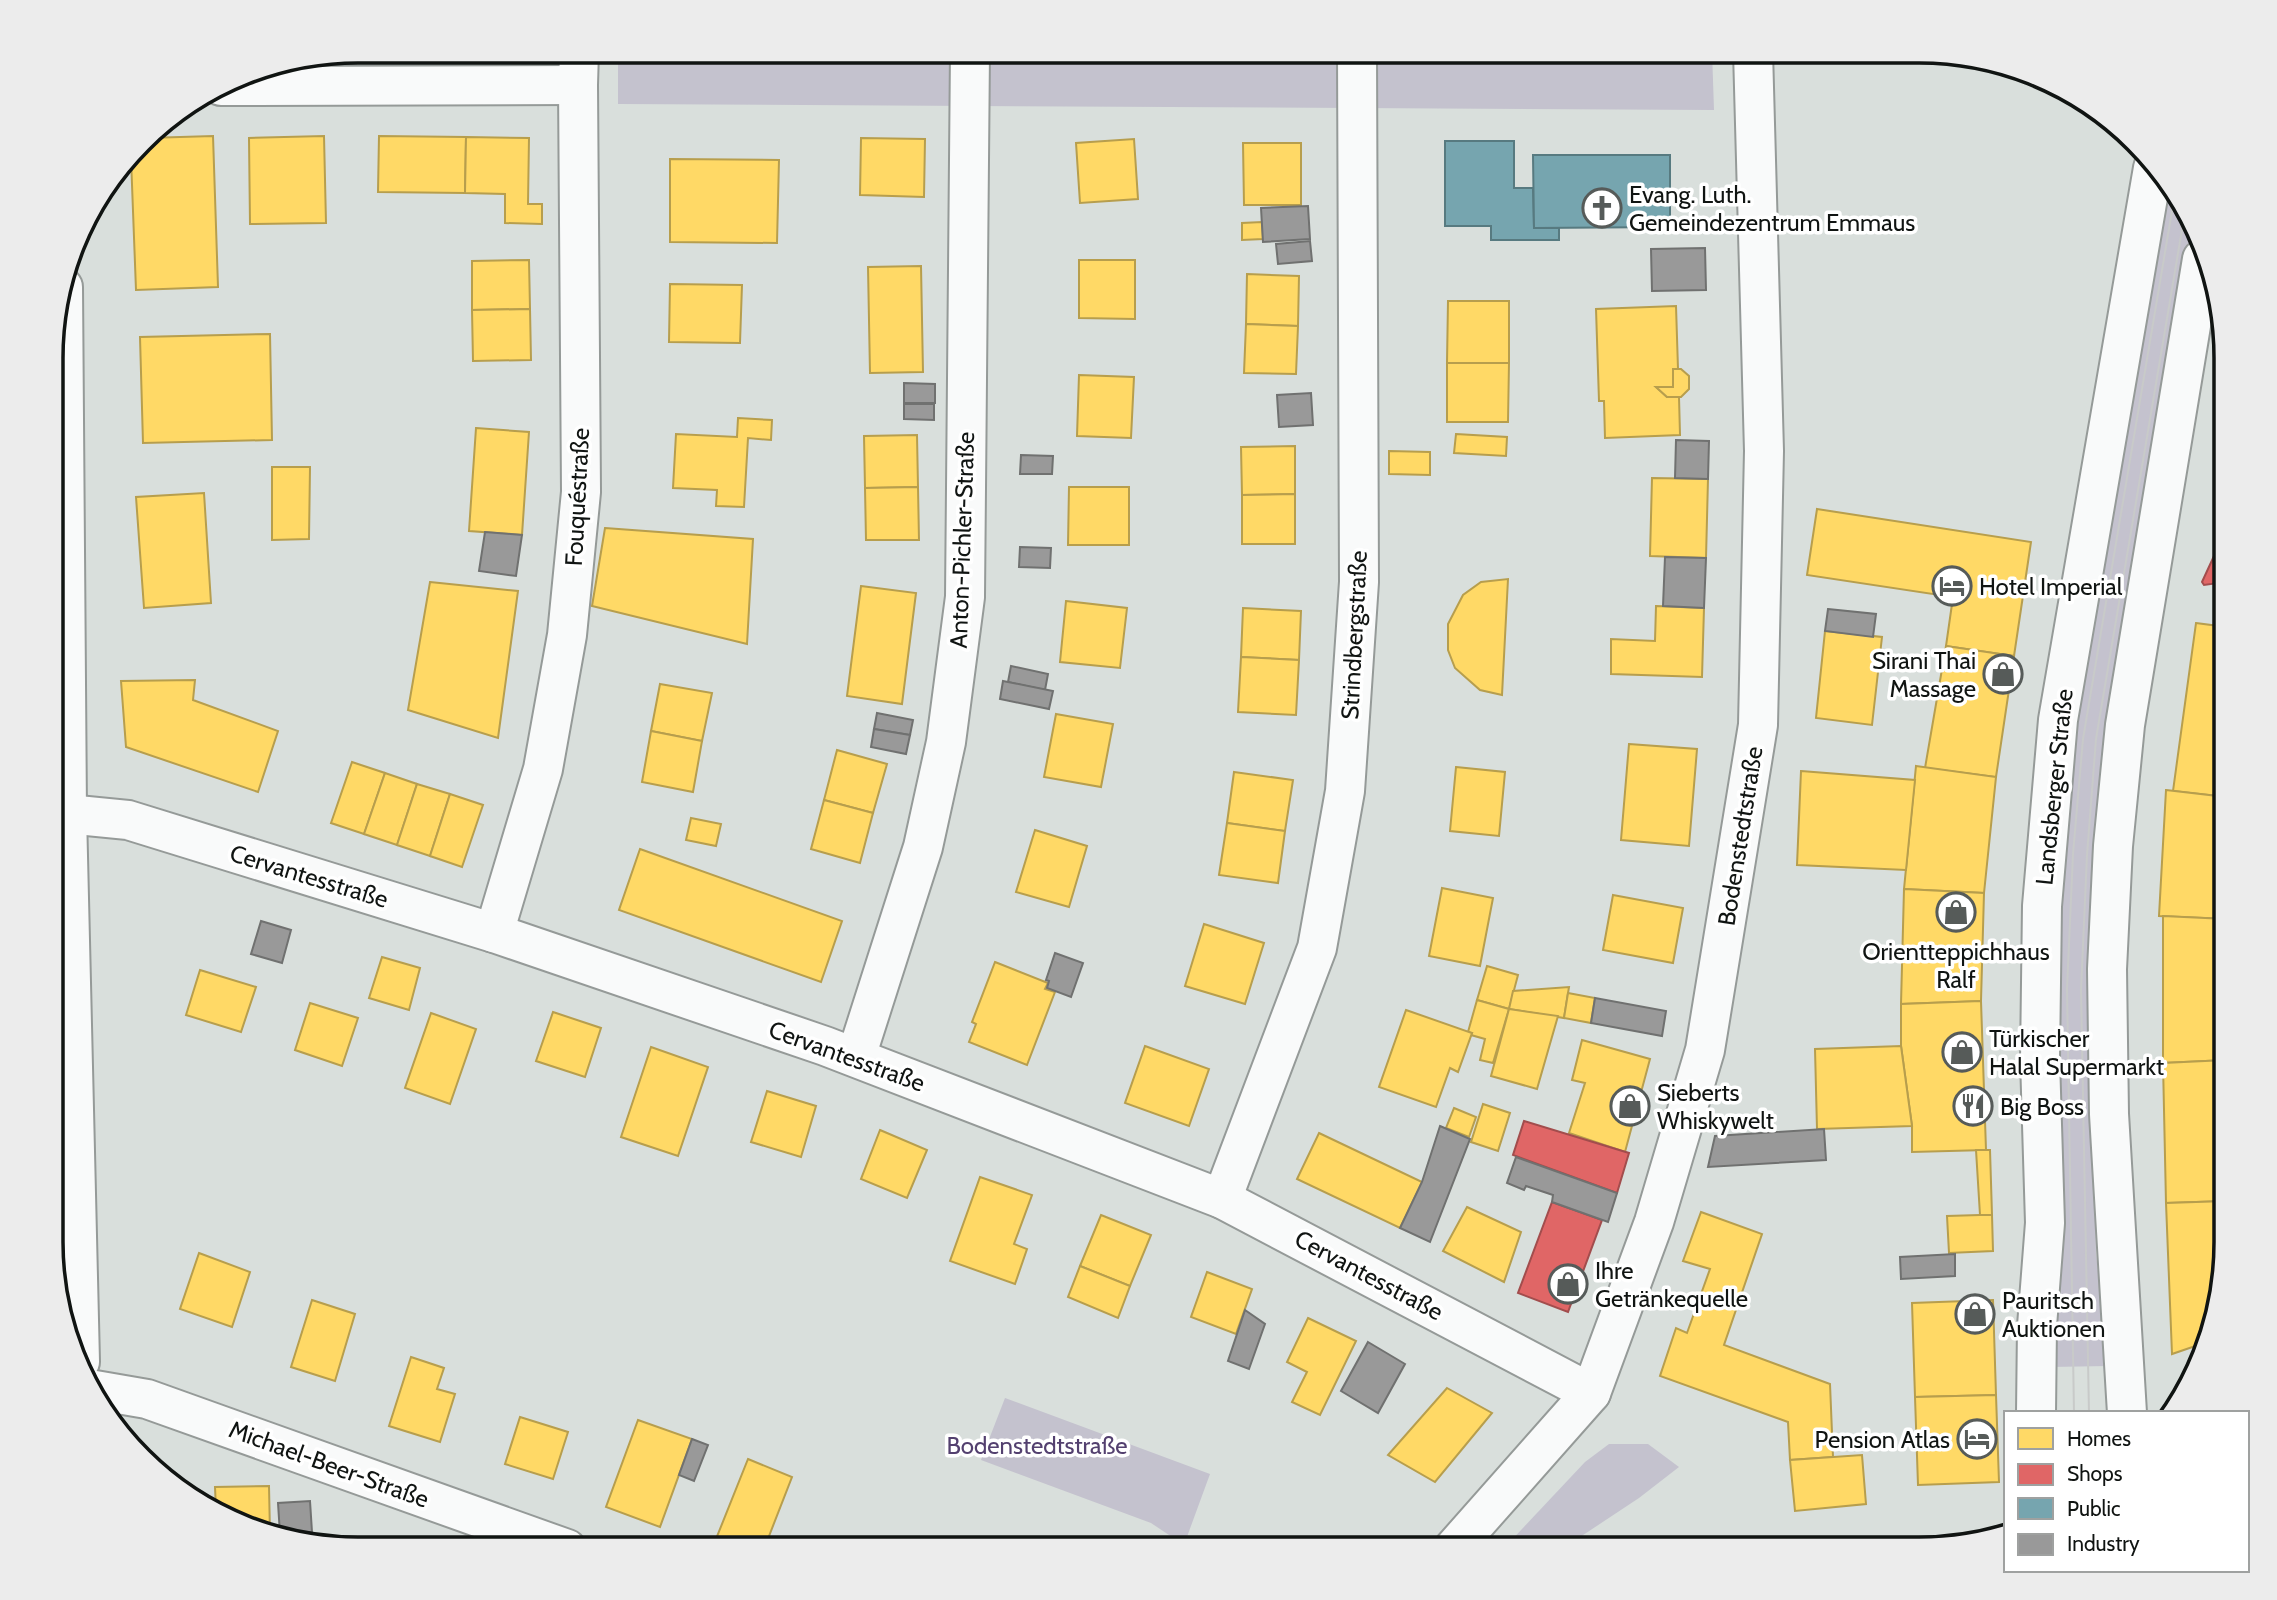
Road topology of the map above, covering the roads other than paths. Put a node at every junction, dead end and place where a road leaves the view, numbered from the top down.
1 (970, 63) edge
2 (1357, 63) edge
3 (1753, 63) edge
4 (578, 68) edge
5 (246, 85) edge
6 (2152, 176) edge
7 (2203, 280) edge
8 (2206, 320) edge
9 (63, 349) edge
10 (67, 814) junction
11 (494, 933) junction
12 (63, 1005) edge
13 (856, 1057) junction
14 (1222, 1199) junction
15 (79, 1336) edge
16 (103, 1391) edge
17 (1591, 1394) junction
18 (2036, 1411) edge
19 (2127, 1411) edge
20 (533, 1537) edge
21 (1464, 1537) edge

1 - 13 street, Anton-Pichler-Straße
2 - 14 street, Strindbergstraße
3 - 17 street, Bodenstedtstraße
4 - 5 street
4 - 11 street, Fouquéstraße
6 - 18 street, Landsberger Straße
7 - 8 street
8 - 19 street
9 - 10 street
10 - 11 street, Cervantesstraße
10 - 12 street
11 - 13 street, Cervantesstraße
12 - 15 street
13 - 14 street, Cervantesstraße
14 - 17 street, Cervantesstraße
16 - 20 street, Michael-Beer-Straße
17 - 21 street, Bodenstedtstraße

